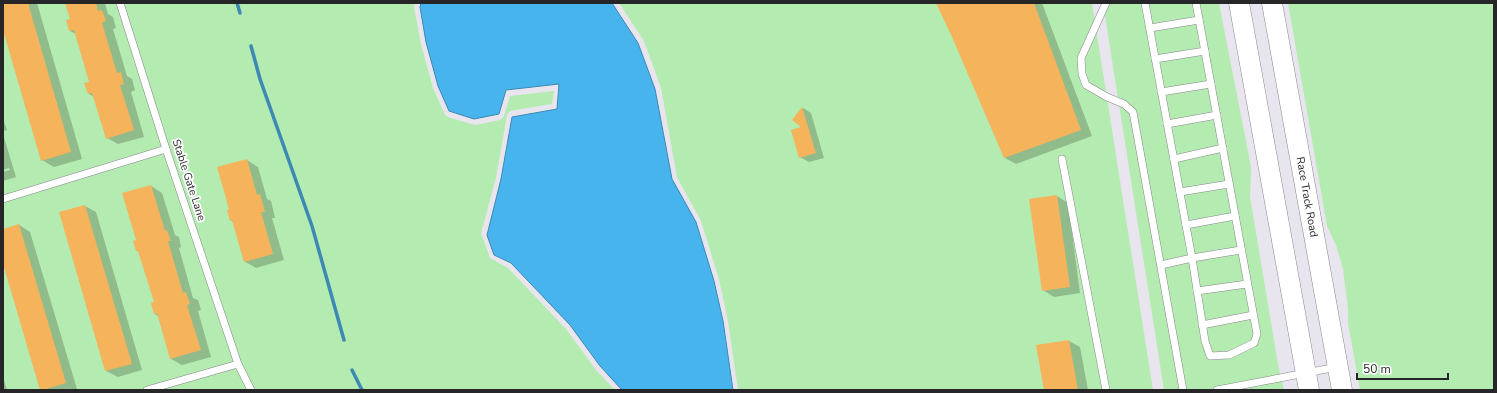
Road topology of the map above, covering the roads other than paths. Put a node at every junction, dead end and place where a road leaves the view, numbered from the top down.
1 (120, 3) edge
2 (1106, 3) edge
3 (1145, 3) edge
4 (1196, 3) edge
5 (1239, 3) edge
6 (1272, 3) edge
7 (1199, 20) junction
8 (1150, 28) junction
9 (1205, 51) junction
10 (1155, 59) junction
11 (1211, 84) junction
12 (1161, 92) junction
13 (1217, 115) junction
14 (1167, 124) junction
15 (1223, 148) junction
16 (166, 149) junction
17 (1062, 159) dead end
18 (1174, 159) junction
19 (1229, 184) junction
20 (1180, 192) junction
21 (3, 199) edge
22 (1235, 216) junction
23 (1186, 225) junction
24 (1241, 250) junction
25 (1192, 258) junction
26 (1161, 265) junction
27 (1248, 284) junction
28 (1197, 291) junction
29 (1253, 315) junction
30 (1202, 325) junction
31 (238, 364) junction
32 (1338, 368) junction
33 (1307, 382) edge
34 (147, 390) edge
35 (251, 390) edge
36 (1106, 390) edge
37 (1183, 390) edge
38 (1217, 390) edge
39 (1342, 390) edge

1 - 16 lane, Stable Gate Lane
2 - 26 lane
3 - 8 lane
4 - 7 lane
5 - 33 main road
6 - 32 main road, Race Track Road
7 - 8 lane
7 - 9 lane
8 - 10 lane
9 - 10 lane
9 - 11 lane
10 - 12 lane
11 - 12 lane
11 - 13 lane
12 - 14 lane
13 - 14 lane
13 - 15 lane
14 - 18 lane
15 - 18 lane
15 - 19 lane
16 - 21 lane
16 - 31 lane, Stable Gate Lane
17 - 36 lane
18 - 20 lane
19 - 20 lane
19 - 22 lane
20 - 23 lane
22 - 23 lane
22 - 24 lane
23 - 25 lane
24 - 25 lane
24 - 27 lane
25 - 26 lane
25 - 28 lane
26 - 37 lane
27 - 28 lane
27 - 29 lane
28 - 30 lane
29 - 30 lane
29 - 30 lane
31 - 34 lane
31 - 35 lane, Stable Gate Lane
32 - 33 lane
32 - 39 main road, Race Track Road
33 - 38 lane

